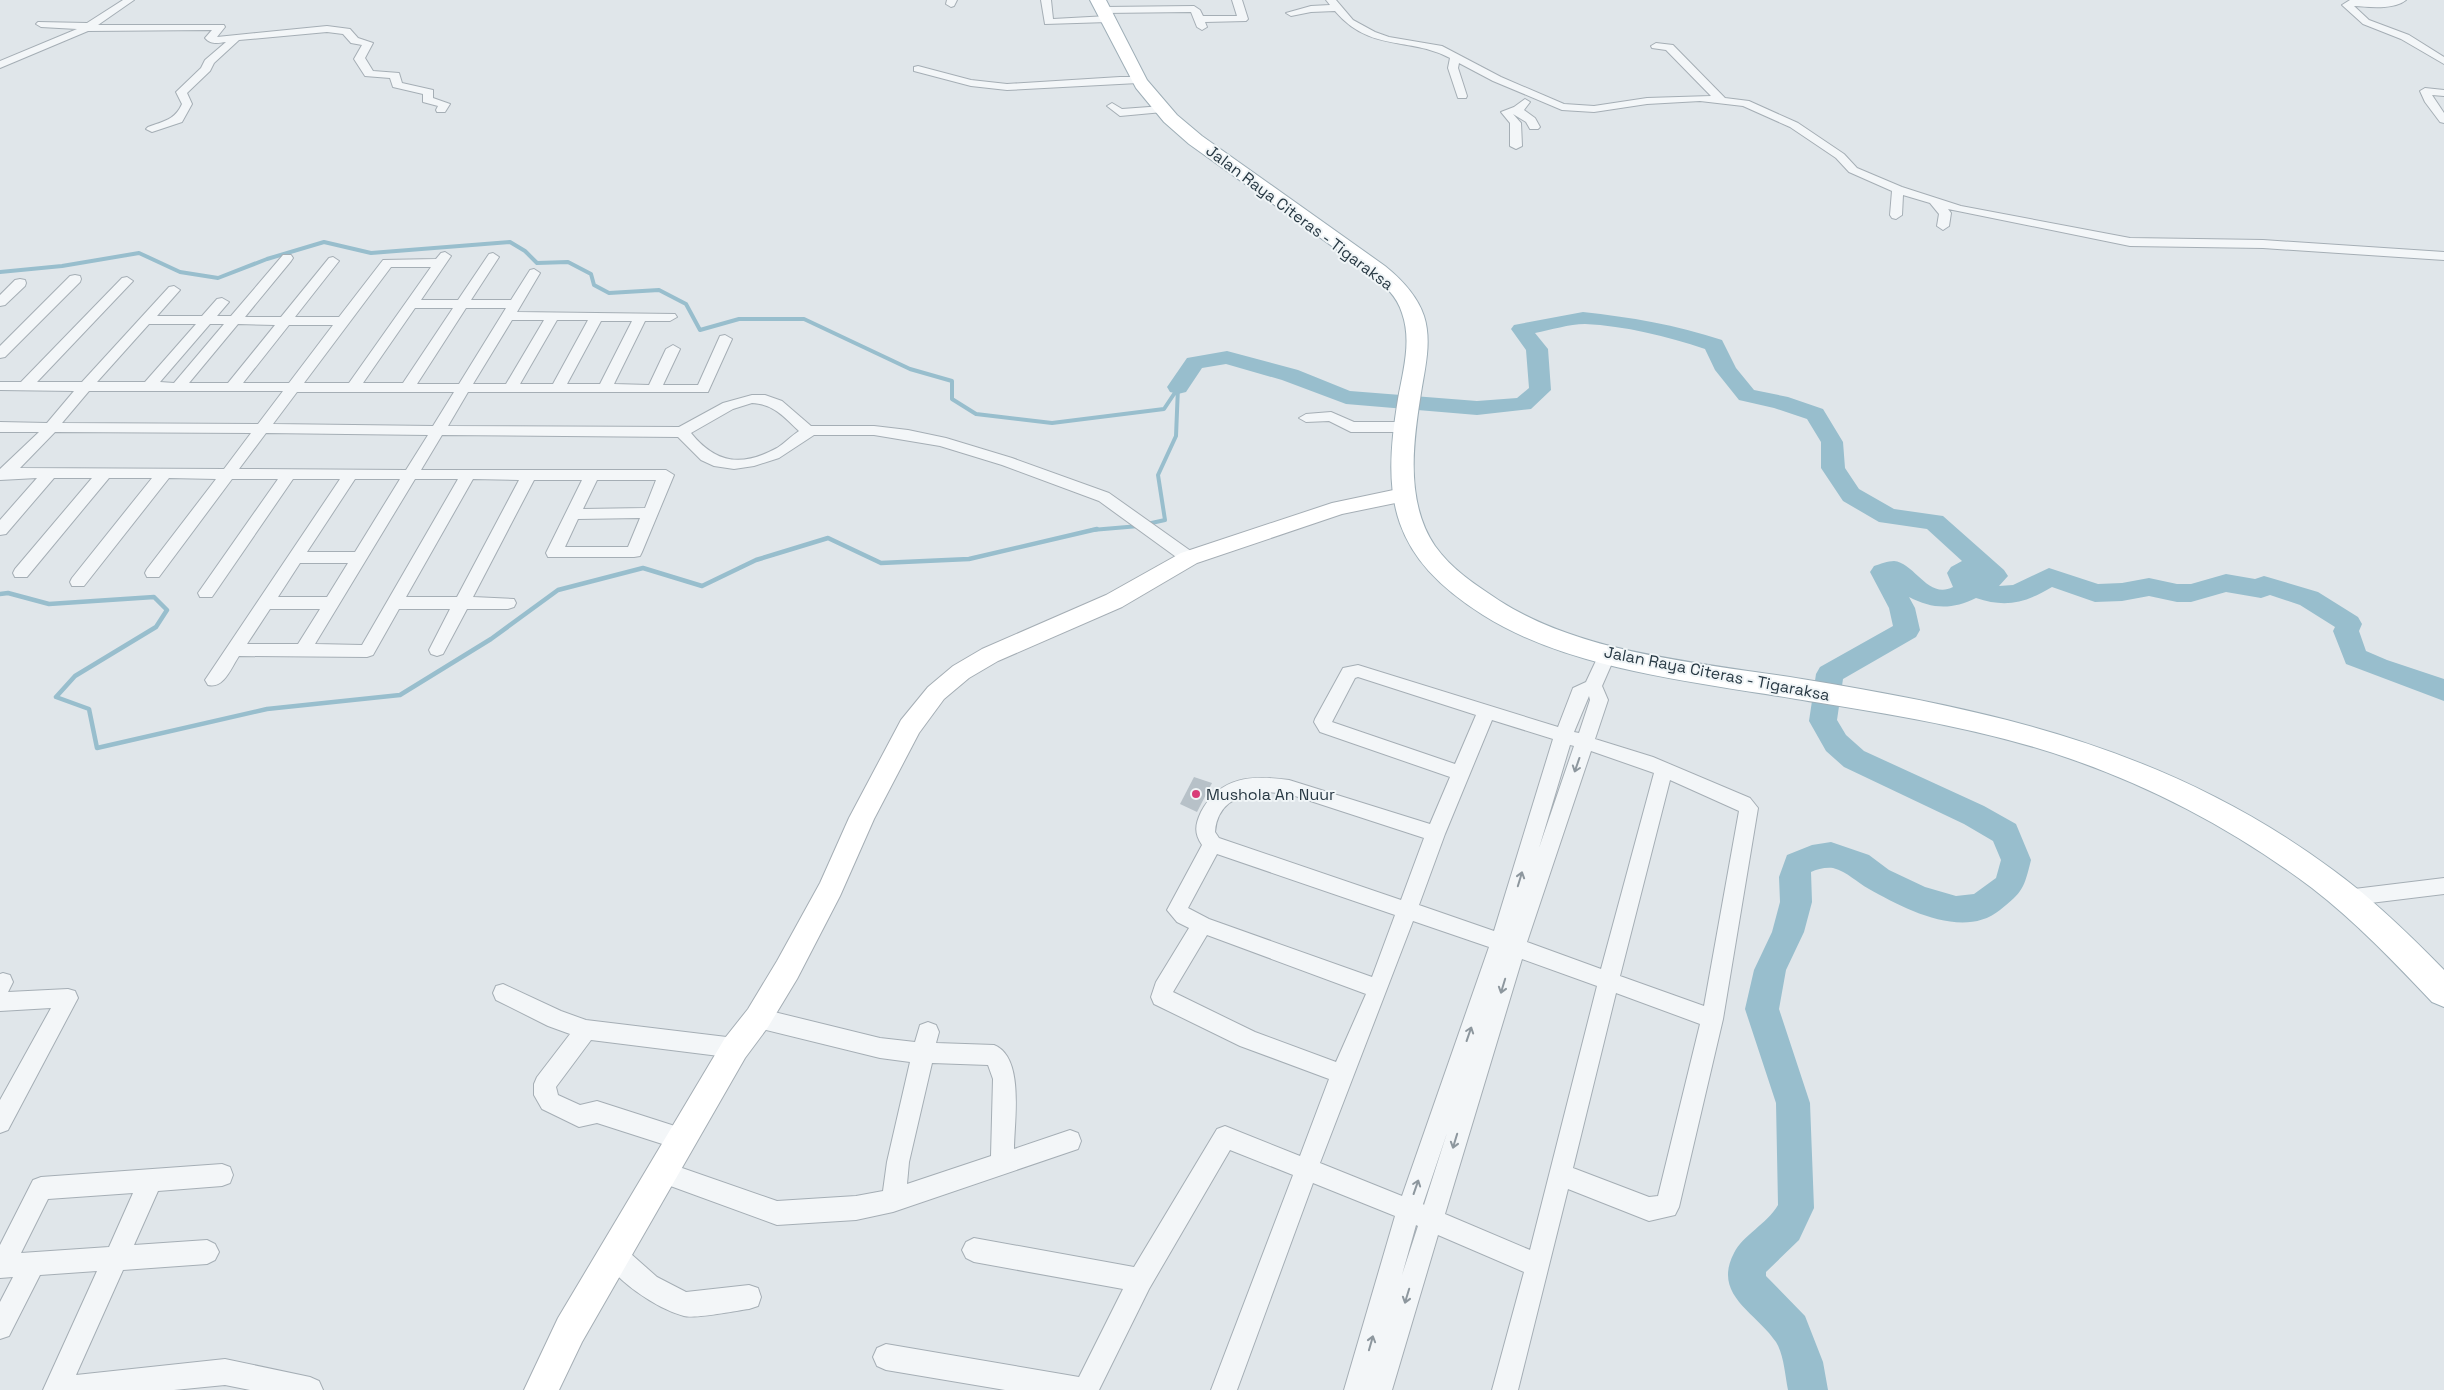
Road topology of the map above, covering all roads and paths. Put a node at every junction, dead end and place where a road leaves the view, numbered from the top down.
1 (129, 0) edge
2 (1046, 0) edge
3 (1237, 0) edge
4 (2402, 0) edge
5 (1334, 4) edge
6 (1103, 10) edge
7 (1291, 13) dead end
8 (41, 24) dead end
9 (89, 27) junction
10 (236, 38) junction
11 (1656, 46) dead end
12 (1455, 56) junction
13 (2444, 61) edge
14 (1, 64) edge
15 (918, 69) dead end
16 (1138, 80) junction
17 (2444, 92) edge
18 (1532, 94) junction
19 (1462, 96) dead end
20 (1721, 100) junction
21 (1496, 104) dead end
22 (1112, 106) dead end
23 (1163, 109) junction
24 (441, 110) dead end
25 (1518, 110) junction
26 (1506, 112) junction
27 (2444, 120) edge
28 (1534, 127) dead end
29 (152, 129) dead end
30 (1516, 146) dead end
31 (1898, 188) junction
32 (1935, 202) junction
33 (1896, 215) dead end
34 (1944, 226) dead end
35 (2444, 256) edge
36 (493, 257) dead end
37 (286, 258) dead end
38 (334, 261) dead end
39 (534, 272) dead end
40 (75, 279) dead end
41 (127, 280) dead end
42 (20, 283) dead end
43 (174, 290) dead end
44 (0, 302) edge
45 (222, 302) dead end
46 (412, 304) junction
47 (462, 304) junction
48 (515, 304) junction
49 (507, 316) junction
50 (552, 317) junction
51 (596, 317) junction
52 (640, 317) junction
53 (670, 317) dead end
54 (146, 320) junction
55 (205, 320) junction
56 (234, 321) junction
57 (286, 321) junction
58 (343, 321) junction
59 (725, 339) dead end
60 (673, 349) dead end
61 (0, 354) edge
62 (0, 386) edge
63 (25, 386) junction
64 (86, 386) junction
65 (149, 386) junction
66 (179, 386) junction
67 (233, 386) junction
68 (294, 387) junction
69 (353, 387) junction
70 (408, 387) junction
71 (464, 387) junction
72 (511, 388) junction
73 (558, 388) junction
74 (605, 388) junction
75 (654, 388) junction
76 (1306, 418) dead end
77 (1405, 423) junction
78 (0, 427) edge
79 (51, 427) junction
80 (262, 430) junction
81 (808, 431) junction
82 (436, 432) junction
83 (682, 432) junction
84 (50, 473) junction
85 (3, 474) edge
86 (104, 474) junction
87 (164, 474) junction
88 (228, 474) junction
89 (289, 474) junction
90 (351, 474) junction
91 (410, 474) junction
92 (468, 475) junction
93 (529, 475) junction
94 (592, 475) junction
95 (1403, 495) junction
96 (650, 513) junction
97 (573, 514) junction
98 (0, 530) edge
99 (296, 557) junction
100 (359, 558) junction
101 (1188, 558) junction
102 (20, 573) dead end
103 (153, 573) dead end
104 (78, 582) dead end
105 (206, 593) dead end
106 (332, 602) junction
107 (266, 603) junction
108 (394, 603) junction
109 (462, 603) junction
110 (508, 603) dead end
111 (234, 650) junction
112 (303, 650) junction
113 (437, 650) dead end
114 (1607, 654) junction
115 (214, 680) dead end
116 (1593, 686) junction
117 (1486, 712) junction
118 (1563, 736) junction
119 (1584, 742) junction
120 (1664, 769) junction
121 (1460, 773) junction
122 (1435, 834) junction
123 (1212, 844) junction
124 (2444, 886) edge
125 (2346, 898) junction
126 (1408, 910) junction
127 (1202, 925) junction
128 (1508, 944) junction
129 (1608, 982) junction
130 (1378, 989) junction
131 (1, 990) edge
132 (2444, 992) edge
133 (503, 993) dead end
134 (758, 1018) junction
135 (1712, 1019) junction
136 (586, 1030) junction
137 (926, 1043) junction
138 (735, 1048) junction
139 (1342, 1074) junction
140 (0, 1122) edge
141 (681, 1139) junction
142 (1070, 1141) dead end
143 (1002, 1165) junction
144 (1306, 1169) junction
145 (662, 1172) junction
146 (222, 1175) dead end
147 (1561, 1175) junction
148 (151, 1180) junction
149 (893, 1200) junction
150 (1408, 1210) junction
151 (1430, 1220) junction
152 (974, 1250) dead end
153 (207, 1252) dead end
154 (614, 1254) junction
155 (116, 1258) junction
156 (34, 1264) junction
157 (1, 1266) edge
158 (1538, 1266) junction
159 (1140, 1280) junction
160 (749, 1297) dead end
161 (0, 1327) edge
162 (886, 1357) dead end
163 (142, 1385) edge
164 (284, 1388) edge
165 (535, 1389) edge
166 (56, 1390) edge
167 (310, 1390) edge
168 (1079, 1390) edge
169 (1086, 1390) edge
170 (1224, 1390) edge
171 (1357, 1390) edge
172 (1379, 1390) edge
173 (1505, 1390) edge

1 - 9 street
2 - 6 street
3 - 6 street
4 - 13 street
5 - 7 street
5 - 12 street
6 - 16 main road, Jalan Raya Citeras - Tigaraksa
8 - 9 street
9 - 10 street
9 - 14 street
10 - 24 street
10 - 29 street
11 - 20 street
12 - 18 street
12 - 19 street
15 - 16 street
16 - 23 main road, Jalan Raya Citeras - Tigaraksa
17 - 27 street
18 - 20 street
18 - 25 street
20 - 31 street
21 - 26 street
22 - 23 street
23 - 77 main road, Jalan Raya Citeras - Tigaraksa
25 - 26 street
25 - 28 street
26 - 30 street
31 - 32 street
31 - 33 street
32 - 34 street
32 - 35 street
36 - 47 street
37 - 56 street
38 - 57 street
39 - 48 street
40 - 61 street
41 - 63 street
42 - 44 street
43 - 54 street
45 - 55 street
46 - 47 street
46 - 58 street
46 - 69 street
47 - 48 street
47 - 70 street
48 - 49 street
49 - 50 street
49 - 71 street
50 - 51 street
50 - 72 street
51 - 52 street
51 - 73 street
52 - 53 street
52 - 74 street
54 - 55 street
54 - 64 street
55 - 56 street
55 - 65 street
56 - 57 street
56 - 66 street
57 - 58 street
57 - 67 street
58 - 68 street
59 - 75 street
60 - 75 street
62 - 63 street
63 - 64 street
64 - 65 street
64 - 79 street
65 - 66 street
66 - 67 street
67 - 68 street
68 - 69 street
68 - 80 street
69 - 70 street
70 - 71 street
71 - 72 street
71 - 82 street
72 - 73 street
73 - 74 street
74 - 75 street
76 - 77 street
77 - 95 main road, Jalan Raya Citeras - Tigaraksa
78 - 79 street
79 - 80 street
79 - 85 street
80 - 82 street
80 - 88 street
81 - 83 street
81 - 83 street
81 - 101 street
82 - 83 street
82 - 91 street
84 - 85 street
84 - 86 street
84 - 98 street
86 - 87 street
86 - 102 street
87 - 88 street
87 - 104 street
88 - 89 street
88 - 103 street
89 - 90 street
89 - 105 street
90 - 91 street
90 - 99 street
91 - 92 street
91 - 100 street
92 - 93 street
92 - 108 street
93 - 94 street
93 - 109 street
94 - 96 street
94 - 97 street
95 - 101 street
95 - 114 main road, Jalan Raya Citeras - Tigaraksa
96 - 97 street
96 - 97 street
99 - 100 street
99 - 107 street
100 - 106 street
101 - 134 street
106 - 107 street
106 - 112 street
107 - 111 street
108 - 109 street
108 - 112 street
109 - 110 street
109 - 113 street
111 - 112 street
111 - 115 street
114 - 116 street
114 - 125 main road, Jalan Raya Citeras - Tigaraksa
116 - 118 street
116 - 119 street
117 - 118 street
117 - 121 street
117 - 121 street
118 - 119 street
128 -> 118 street
119 - 120 street
119 -> 128 street
120 - 129 street
120 - 135 street
121 - 122 street
122 - 123 street
122 - 126 street
123 - 126 street
123 - 127 street
124 - 125 street
125 - 132 main road, Jalan Raya Citeras - Tigaraksa
126 - 128 street
126 - 130 street
127 - 130 street
127 - 139 street
128 - 129 street
150 -> 128 street
128 -> 151 street
129 - 135 street
129 - 147 street
130 - 139 street
131 - 140 street
133 - 136 street
134 - 137 street
134 - 138 street
135 - 147 street
136 - 138 street
136 - 141 street
137 - 143 street
137 - 149 street
138 - 141 street
139 - 144 street
141 - 145 street
142 - 143 street
143 - 149 street
144 - 150 street
144 - 159 street
144 - 170 street
145 - 149 street
145 - 154 street
146 - 148 street
147 - 158 street
148 - 155 street
148 - 157 street
150 - 151 street
171 -> 150 street
151 - 158 street
151 -> 172 street
152 - 159 street
153 - 155 street
154 - 160 street
154 - 165 street
155 - 156 street
155 - 166 street
156 - 157 street
156 - 161 street
158 - 173 street
159 - 169 street
162 - 168 street
163 - 164 street
163 - 166 street
164 - 167 street

